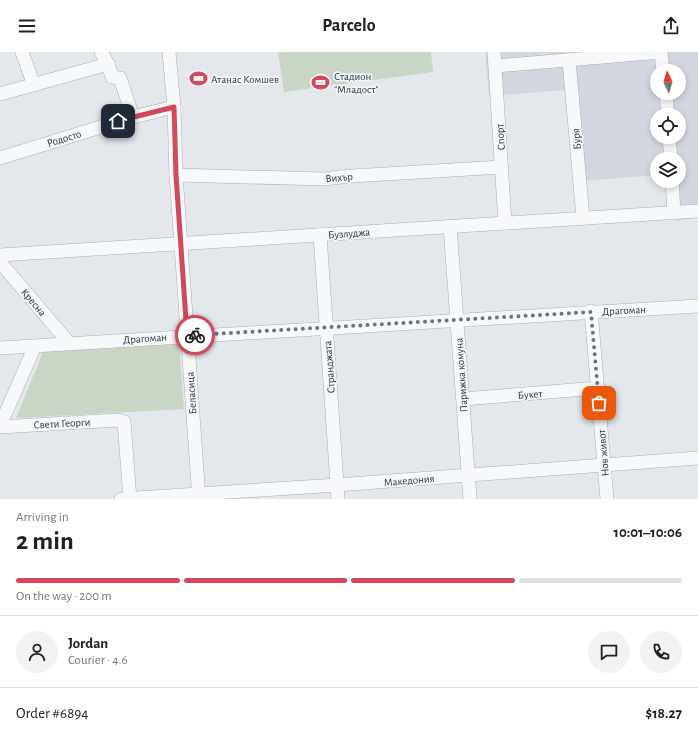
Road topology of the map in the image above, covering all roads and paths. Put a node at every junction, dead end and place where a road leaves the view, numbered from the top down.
1 (22, 52) edge
2 (101, 52) edge
3 (169, 52) edge
4 (494, 52) edge
5 (569, 60) junction
6 (108, 64) junction
7 (662, 64) edge
8 (496, 66) junction
9 (34, 85) junction
10 (0, 94) edge
11 (174, 107) junction
12 (133, 117) junction
13 (0, 158) edge
14 (502, 167) junction
15 (176, 175) junction
16 (672, 188) edge
17 (698, 211) edge
18 (674, 212) junction
19 (583, 218) junction
20 (505, 223) junction
21 (450, 226) junction
22 (320, 235) junction
23 (180, 244) junction
24 (0, 255) edge
25 (0, 262) edge
26 (698, 306) edge
27 (591, 312) junction
28 (457, 320) junction
29 (326, 328) junction
30 (187, 335) junction
31 (69, 343) junction
32 (35, 346) junction
33 (0, 348) edge
34 (598, 388) junction
35 (463, 399) junction
36 (0, 427) edge
37 (698, 458) edge
38 (604, 465) junction
39 (468, 475) junction
40 (337, 486) junction
41 (198, 497) edge
42 (130, 498) edge
43 (121, 499) edge
44 (338, 499) edge
45 (470, 499) edge
46 (607, 499) edge

1 - 9 street
2 - 6 street
3 - 11 street, Беласица
4 - 8 street, Спорт
5 - 7 street
5 - 8 street
5 - 19 street, Буря
6 - 9 street
6 - 12 street
8 - 14 street, Спорт
9 - 10 street
11 - 12 street, Родосто
11 - 15 street, Беласица
12 - 13 street, Родосто
14 - 15 street, Вихър
14 - 20 street, Спорт
15 - 23 street, Беласица
16 - 18 street
17 - 18 street, Бузлуджа
18 - 19 street, Бузлуджа
19 - 20 street, Бузлуджа
20 - 21 street, Бузлуджа
21 - 22 street, Бузлуджа
21 - 28 street, Парижка комуна
22 - 23 street, Бузлуджа
22 - 29 street, Странджата
23 - 24 street, Бузлуджа
23 - 30 street, Беласица
25 - 31 street, Кресна
26 - 27 street, Драгоман
27 - 28 street, Драгоман
27 - 34 street, Нов живот
28 - 29 street, Драгоман
28 - 35 street, Парижка комуна
29 - 30 street, Драгоман
29 - 40 street, Странджата
30 - 31 street, Драгоман
30 - 41 street, Беласица
31 - 32 street, Драгоман
32 - 33 street, Драгоман
32 - 36 street
34 - 35 street, Букет
34 - 38 street, Нов живот
35 - 39 street, Парижка комуна
36 - 42 street, Свети Георги
37 - 38 street, Македония
38 - 39 street, Македония
38 - 46 street, Нов живот
39 - 40 street, Македония
39 - 45 street, Парижка комуна
40 - 41 street, Македония
40 - 44 street, Странджата
41 - 42 street, Македония
42 - 43 street, Македония

